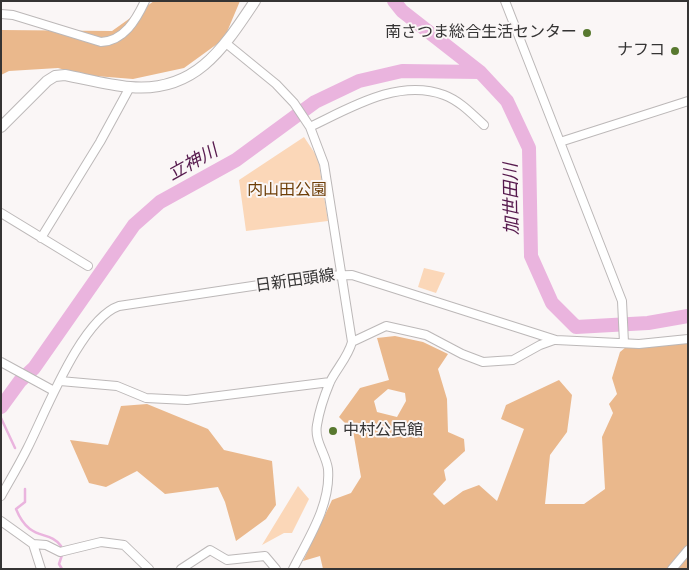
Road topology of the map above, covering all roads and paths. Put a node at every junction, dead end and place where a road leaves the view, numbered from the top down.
1 (145, 1) edge
2 (255, 1) edge
3 (506, 1) edge
4 (1, 14) edge
5 (227, 44) junction
6 (130, 87) junction
7 (688, 101) edge
8 (308, 125) junction
9 (484, 125) dead end
10 (1, 127) edge
11 (560, 142) junction
12 (1, 213) edge
13 (41, 238) junction
14 (88, 266) dead end
15 (342, 274) junction
16 (688, 339) edge
17 (556, 340) junction
18 (624, 341) junction
19 (352, 342) junction
20 (1, 362) edge
21 (60, 381) junction
22 (330, 382) junction
23 (54, 391) junction
24 (1, 496) edge
25 (1, 521) edge
26 (33, 544) junction
27 (688, 550) edge
28 (41, 569) edge
29 (149, 569) edge
30 (181, 569) edge
31 (276, 569) edge
32 (293, 569) edge
33 (672, 569) edge

1 - 4 street
2 - 5 street
3 - 11 street
5 - 6 street
5 - 8 street
6 - 10 street
6 - 13 street
7 - 11 street
8 - 9 street
8 - 15 street
11 - 18 street
12 - 13 street
13 - 14 street
15 - 17 street, 日新田頭線
15 - 19 street
15 - 21 street, 日新田頭線
16 - 18 street, 日新田頭線
17 - 18 street, 日新田頭線
17 - 19 street
19 - 22 street
20 - 23 street
21 - 22 street
21 - 23 street, 日新田頭線
22 - 32 street
23 - 24 street, 日新田頭線
25 - 26 street
26 - 28 street
26 - 29 street
27 - 33 street
30 - 31 street

